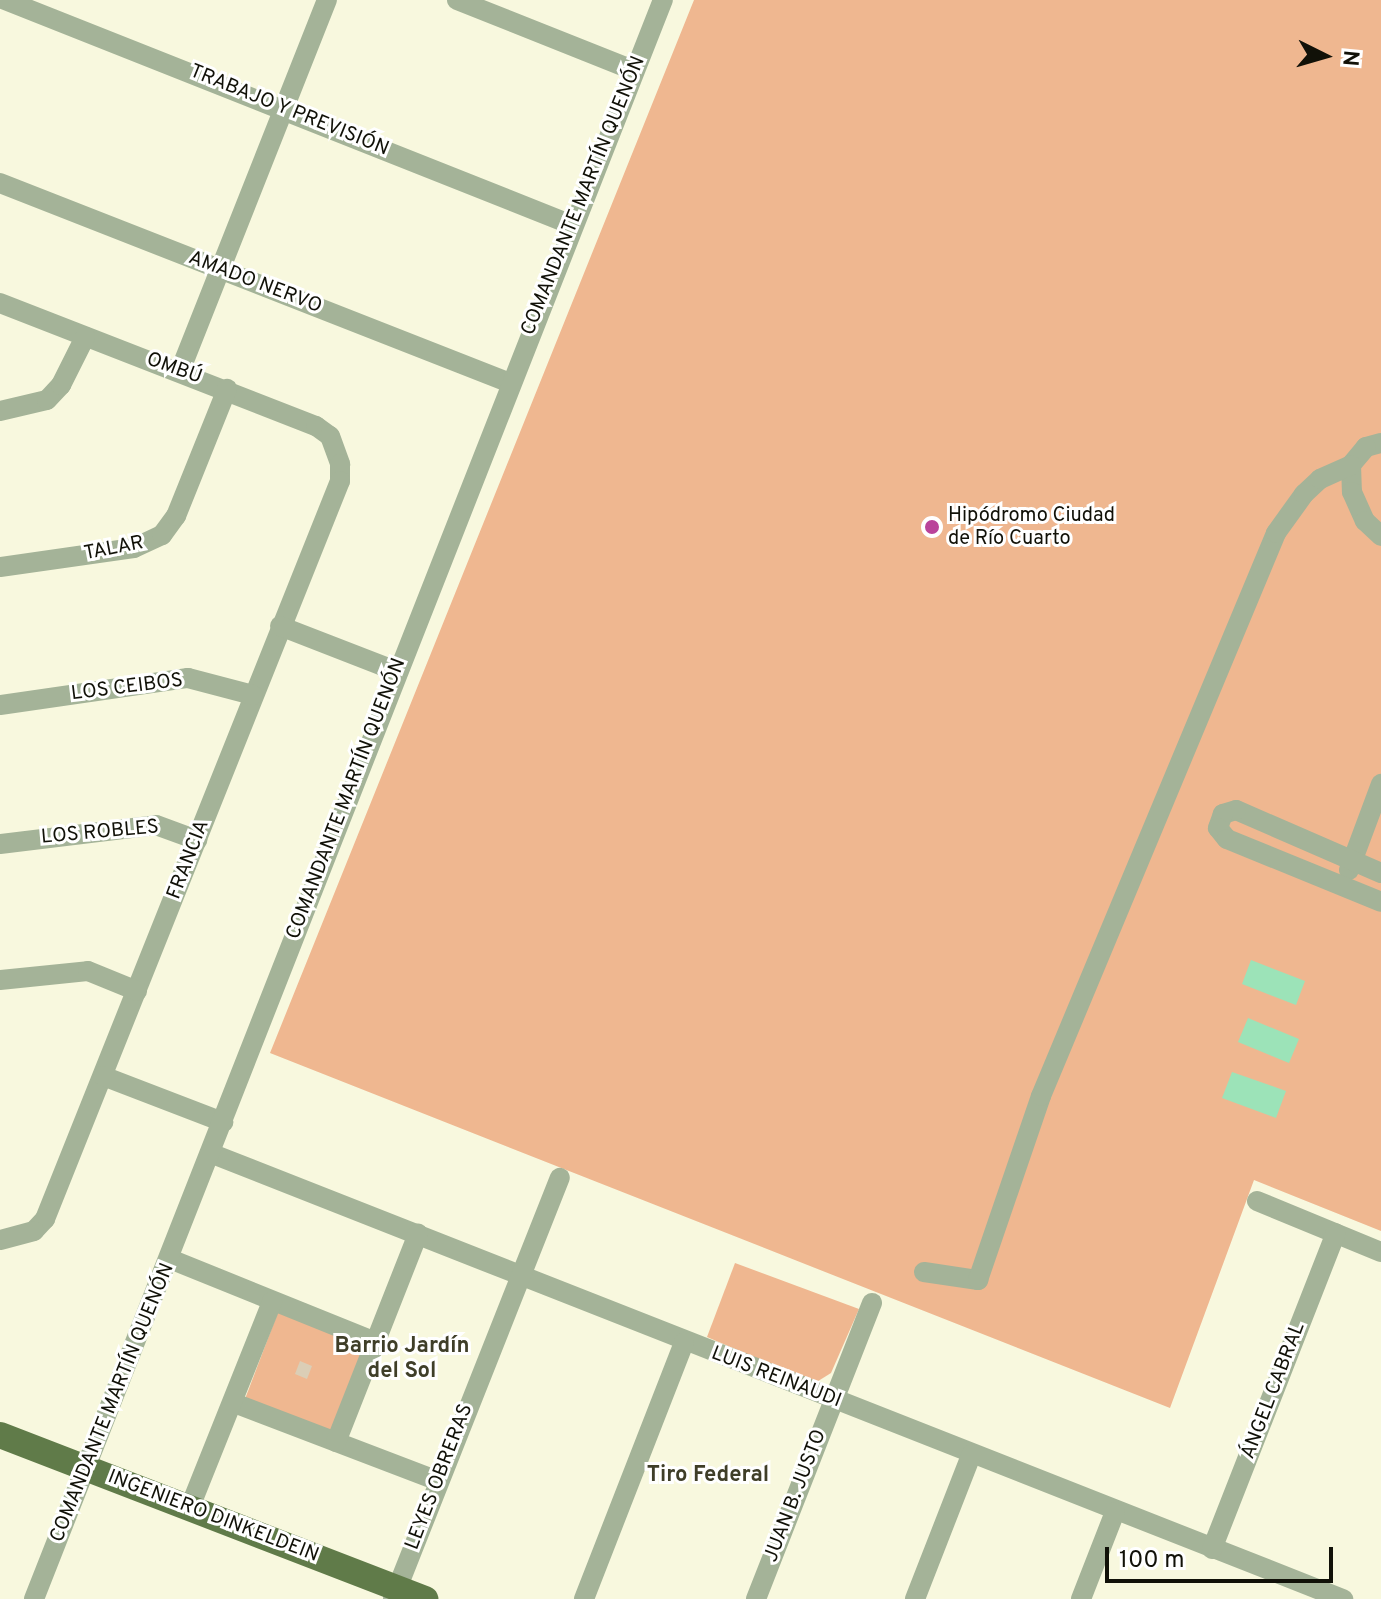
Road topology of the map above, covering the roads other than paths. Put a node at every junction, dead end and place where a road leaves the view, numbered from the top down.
1 (5, 0) edge
2 (327, 0) edge
3 (457, 0) edge
4 (663, 0) edge
5 (633, 70) junction
6 (284, 109) junction
7 (0, 183) edge
8 (572, 225) junction
9 (221, 269) junction
10 (0, 303) edge
11 (85, 337) junction
12 (180, 371) junction
13 (510, 383) junction
14 (227, 389) junction
15 (0, 411) edge
16 (1381, 442) edge
17 (338, 451) joint
18 (1351, 465) junction
19 (1381, 536) edge
20 (0, 567) edge
21 (280, 626) junction
22 (396, 671) junction
23 (253, 695) junction
24 (0, 705) edge
25 (1381, 784) edge
26 (197, 840) junction
27 (0, 844) edge
28 (1353, 860) junction
29 (1380, 870) edge
30 (1342, 887) junction
31 (1375, 900) edge
32 (0, 980) edge
33 (137, 991) junction
34 (103, 1076) junction
35 (223, 1122) junction
36 (210, 1153) junction
37 (560, 1178) dead end
38 (1257, 1201) dead end
39 (1336, 1233) junction
40 (418, 1234) junction
41 (0, 1240) edge
42 (1381, 1252) edge
43 (170, 1259) junction
44 (924, 1272) dead end
45 (521, 1274) junction
46 (272, 1302) junction
47 (872, 1303) dead end
48 (375, 1342) junction
49 (684, 1343) junction
50 (834, 1400) junction
51 (234, 1403) junction
52 (0, 1435) edge
53 (336, 1442) junction
54 (971, 1455) junction
55 (88, 1468) junction
56 (438, 1481) junction
57 (190, 1507) junction
58 (1115, 1512) junction
59 (1212, 1549) junction
60 (395, 1594) edge
61 (34, 1599) edge
62 (426, 1599) edge
63 (584, 1599) edge
64 (756, 1599) edge
65 (915, 1599) edge
66 (1081, 1599) edge
67 (1343, 1599) edge

1 - 6 street, TRABAJO Y PREVISIÓN
2 - 6 street
3 - 5 street
4 - 5 street, COMANDANTE MARTÍN QUENÓN
5 - 8 street, COMANDANTE MARTÍN QUENÓN
6 - 8 street, TRABAJO Y PREVISIÓN
6 - 9 street
7 - 9 street, AMADO NERVO
8 - 13 street, COMANDANTE MARTÍN QUENÓN
9 - 12 street
9 - 13 street, AMADO NERVO
10 - 11 street, OMBÚ
11 - 12 street, OMBÚ
11 - 15 street
12 - 14 street, OMBÚ
13 - 22 street, COMANDANTE MARTÍN QUENÓN
14 - 17 street, OMBÚ
14 - 20 street, TALAR
16 - 18 street
17 - 21 street, FRANCIA
18 - 19 street
18 - 44 street
21 - 22 street
21 - 23 street, FRANCIA
22 - 35 street, COMANDANTE MARTÍN QUENÓN
23 - 24 street, LOS CEIBOS
23 - 26 street, FRANCIA
25 - 28 street
26 - 27 street, LOS ROBLES
26 - 33 street, FRANCIA
28 - 29 street
28 - 30 street
28 - 30 street
29 - 31 street
30 - 31 street
32 - 33 street
33 - 34 street, FRANCIA
34 - 35 street
34 - 41 street, FRANCIA
35 - 36 street, COMANDANTE MARTÍN QUENÓN
36 - 40 street, LUIS REINAUDI
36 - 43 street, COMANDANTE MARTÍN QUENÓN
37 - 45 street, LEYES OBRERAS
38 - 39 street
39 - 42 street
39 - 59 street, ÁNGEL CABRAL
40 - 45 street, LUIS REINAUDI
40 - 48 street
43 - 46 street
43 - 55 street, COMANDANTE MARTÍN QUENÓN
45 - 49 street, LUIS REINAUDI
45 - 56 street, LEYES OBRERAS
46 - 48 street
46 - 51 street
47 - 50 street, JUAN B. JUSTO
48 - 53 street
49 - 50 street, LUIS REINAUDI
49 - 63 street
50 - 54 street, LUIS REINAUDI
50 - 64 street, JUAN B. JUSTO
51 - 53 street
51 - 57 street
52 - 55 main road, INGENIERO DINKELDEIN
53 - 56 street
54 - 58 street, LUIS REINAUDI
54 - 65 street
55 - 57 main road, INGENIERO DINKELDEIN
55 - 61 street, COMANDANTE MARTÍN QUENÓN
56 - 60 street, LEYES OBRERAS
57 - 60 main road, INGENIERO DINKELDEIN
58 - 59 street, LUIS REINAUDI
58 - 66 street
59 - 67 street, LUIS REINAUDI
60 - 62 main road, INGENIERO DINKELDEIN

